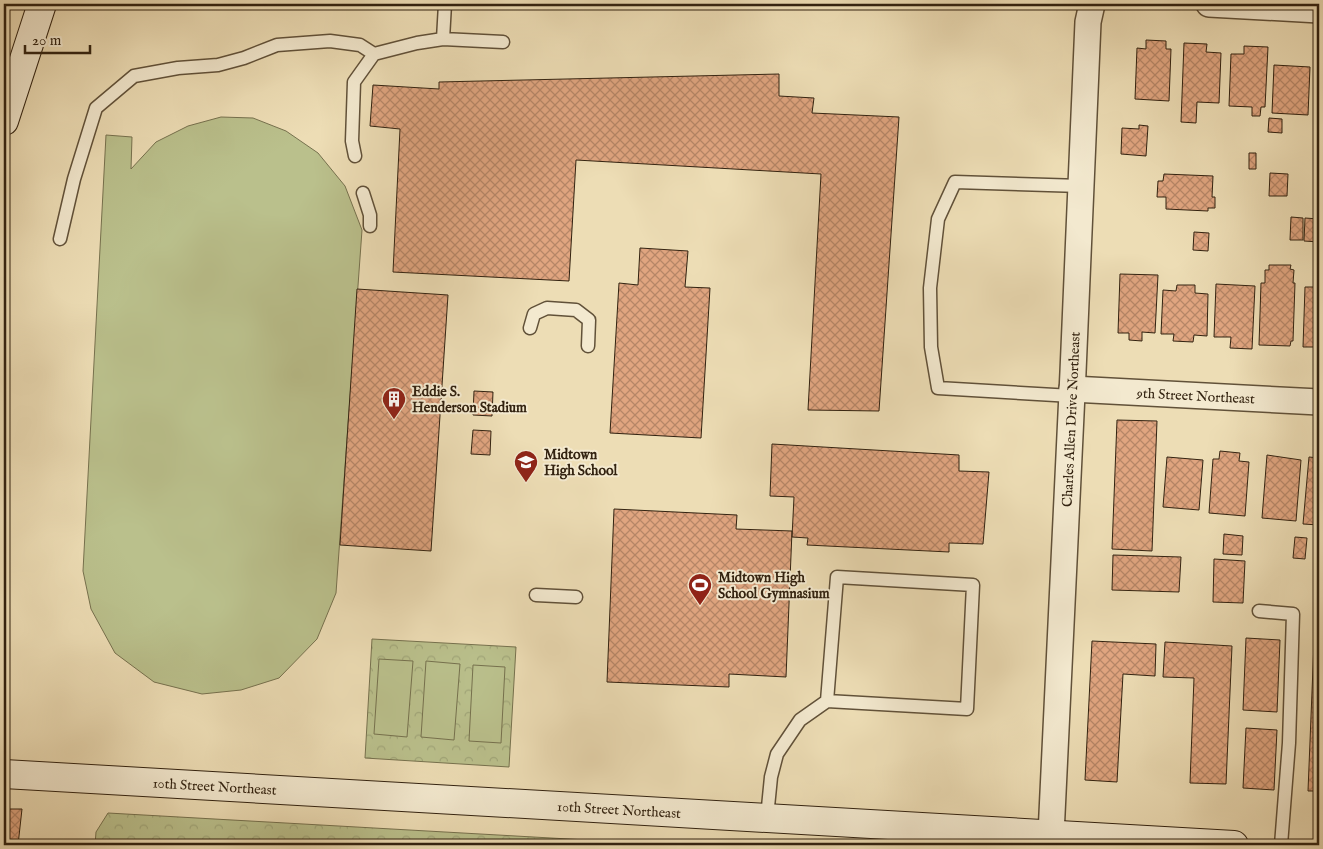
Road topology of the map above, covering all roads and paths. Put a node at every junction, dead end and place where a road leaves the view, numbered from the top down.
1 (42, 4) edge
2 (445, 4) edge
3 (1092, 4) edge
4 (1209, 4) edge
5 (1319, 10) edge
6 (443, 39) junction
7 (503, 42) dead end
8 (374, 54) junction
9 (4, 121) edge
10 (354, 156) dead end
11 (1081, 186) junction
12 (363, 193) dead end
13 (370, 226) dead end
14 (60, 239) dead end
15 (530, 328) dead end
16 (588, 346) dead end
17 (1072, 393) junction
18 (1319, 402) edge
19 (536, 595) dead end
20 (576, 597) dead end
21 (1259, 612) dead end
22 (827, 701) junction
23 (4, 774) edge
24 (767, 817) junction
25 (1051, 835) junction
26 (1234, 845) edge
27 (1281, 845) edge

1 - 9 main road
2 - 6 lane
3 - 11 street, Charles Allen Drive Northeast
4 - 5 street
6 - 7 lane
6 - 8 lane
8 - 10 lane
8 - 14 lane
11 - 17 street, Charles Allen Drive Northeast
11 - 17 lane
12 - 13 lane
15 - 16 lane
17 - 18 street, 9th Street Northeast
17 - 25 street, Charles Allen Drive Northeast
19 - 20 lane
21 - 27 lane
22 - 22 lane
22 - 24 lane
23 - 24 main road, 10th Street Northeast
24 - 25 main road, 10th Street Northeast
25 - 26 main road, 10th Street Northeast

